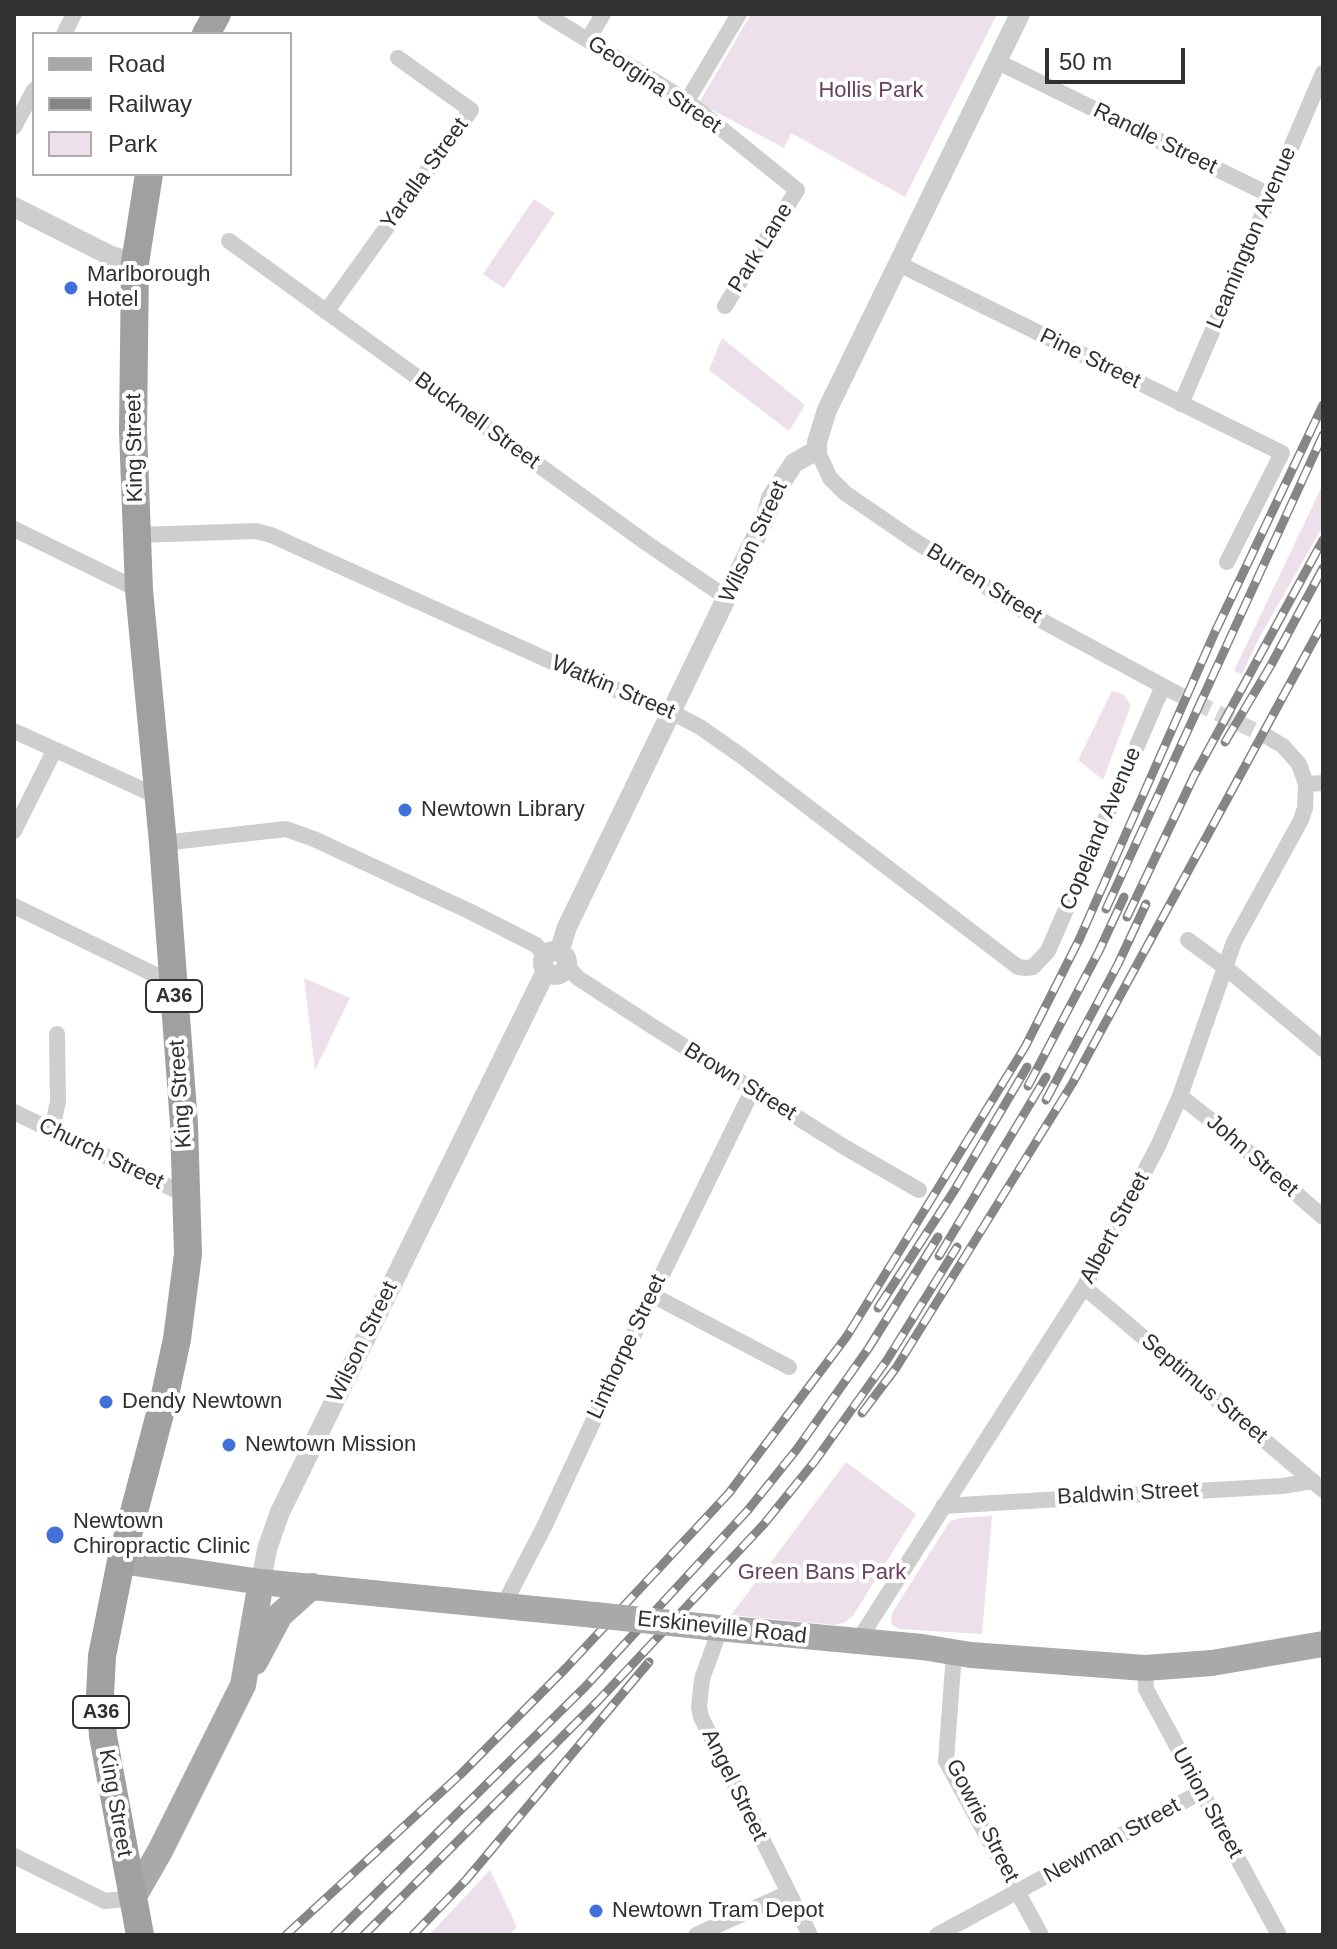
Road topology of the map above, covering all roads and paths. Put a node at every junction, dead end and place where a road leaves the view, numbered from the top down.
1 (74, 14) edge
2 (217, 14) edge
3 (545, 14) edge
4 (603, 14) edge
5 (739, 14) edge
6 (1020, 14) edge
7 (65, 32) edge
8 (207, 32) edge
9 (588, 40) junction
10 (398, 58) dead end
11 (996, 61) junction
12 (1323, 73) edge
13 (32, 94) edge
14 (687, 101) junction
15 (14, 127) edge
16 (149, 176) edge
17 (797, 190) joint
18 (1270, 195) junction
19 (14, 207) edge
20 (229, 241) dead end
21 (135, 263) junction
22 (899, 264) junction
23 (725, 306) dead end
24 (326, 312) junction
25 (1181, 404) junction
26 (817, 450) junction
27 (14, 529) edge
28 (138, 535) junction
29 (1227, 562) dead end
30 (139, 590) junction
31 (727, 598) junction
32 (1169, 689) joint
33 (672, 713) junction
34 (14, 731) edge
35 (1268, 737) tunnel mouth
36 (54, 751) junction
37 (1314, 784) edge
38 (159, 797) junction
39 (14, 831) edge
40 (163, 843) junction
41 (14, 906) edge
42 (1188, 940) dead end
43 (554, 961) junction
44 (1033, 967) joint
45 (1226, 968) junction
46 (174, 984) junction
47 (57, 1034) dead end
48 (1323, 1049) edge
49 (753, 1089) junction
50 (1180, 1096) junction
51 (14, 1112) edge
52 (52, 1130) junction
53 (919, 1190) dead end
54 (188, 1196) junction
55 (1323, 1217) edge
56 (1084, 1287) junction
57 (652, 1295) junction
58 (789, 1367) dead end
59 (1318, 1486) edge
60 (943, 1506) junction
61 (121, 1561) junction
62 (261, 1582) junction
63 (312, 1586) junction
64 (503, 1606) junction
65 (714, 1628) junction
66 (858, 1641) junction
67 (1323, 1644) edge
68 (954, 1653) junction
69 (1145, 1668) junction
70 (243, 1685) junction
71 (1201, 1792) junction
72 (14, 1856) edge
73 (1019, 1892) junction
74 (788, 1893) junction
75 (135, 1919) edge
76 (696, 1935) edge
77 (810, 1935) edge
78 (937, 1935) edge
79 (1041, 1935) edge
80 (1279, 1935) edge

1 - 7 street
2 - 8 highway
3 - 9 street, Georgina Street
4 - 9 street
5 - 14 street
6 - 11 street
9 - 14 street, Georgina Street
10 - 24 street, Yaralla Street
11 - 18 street, Randle Street
11 - 22 street
12 - 18 street, Leamington Avenue
13 - 15 street
14 - 17 street, Georgina Street
16 - 21 highway, King Street / A36
17 - 23 street, Park Lane
18 - 25 street, Leamington Avenue
19 - 21 street
20 - 24 street, Bucknell Street
21 - 28 highway, King Street / A36
22 - 25 street, Pine Street
22 - 26 street
24 - 31 street, Bucknell Street
25 - 29 street, Pine Street
26 - 31 street, Wilson Street
26 - 32 street, Burren Street
27 - 30 street
28 - 30 highway, King Street / A36
28 - 33 street, Watkin Street
30 - 38 highway, King Street / A36
31 - 33 street, Wilson Street
32 - 44 street, Copeland Avenue
33 - 43 street, Wilson Street
33 - 44 street, Watkin Street
34 - 36 street
35 - 37 street
36 - 38 street
36 - 39 street
37 - 45 street, Albert Street
38 - 40 highway, King Street / A36
40 - 43 street, Brown Street
40 - 46 highway, King Street / A36
41 - 46 street
42 - 45 street
43 - 49 street, Brown Street
43 - 62 street, Wilson Street
45 - 48 street
45 - 50 street, Albert Street
46 - 54 highway, King Street / A36
47 - 52 street
49 - 53 street, Brown Street
49 - 57 street, Linthorpe Street
50 - 55 street, John Street
50 - 56 street, Albert Street
51 - 52 street, Church Street
52 - 54 street, Church Street
54 - 61 highway, King Street / A36
56 - 59 street, Septimus Street
56 - 60 street, Albert Street
57 - 58 street
57 - 64 street, Linthorpe Street
59 - 60 street, Baldwin Street
60 - 66 street, Albert Street
61 - 62 main road, Erskineville Road
61 - 75 highway, King Street / A36
62 - 63 main road, Erskineville Road
62 - 70 main road, Wilson Street
63 - 64 main road, Erskineville Road
63 - 70 main road
64 - 65 main road, Erskineville Road, bridge
65 - 66 main road, Erskineville Road
65 - 74 street, Angel Street
66 - 68 main road, Erskineville Road
67 - 69 main road, Erskineville Road
68 - 69 main road, Erskineville Road
68 - 73 street, Gowrie Street
69 - 71 street, Union Street
70 - 75 main road, Wilson Street
71 - 73 street, Newman Street
71 - 80 street, Union Street
72 - 75 street
73 - 78 street, Newman Street
73 - 79 street, Gowrie Street
74 - 76 street
74 - 77 street, Angel Street

